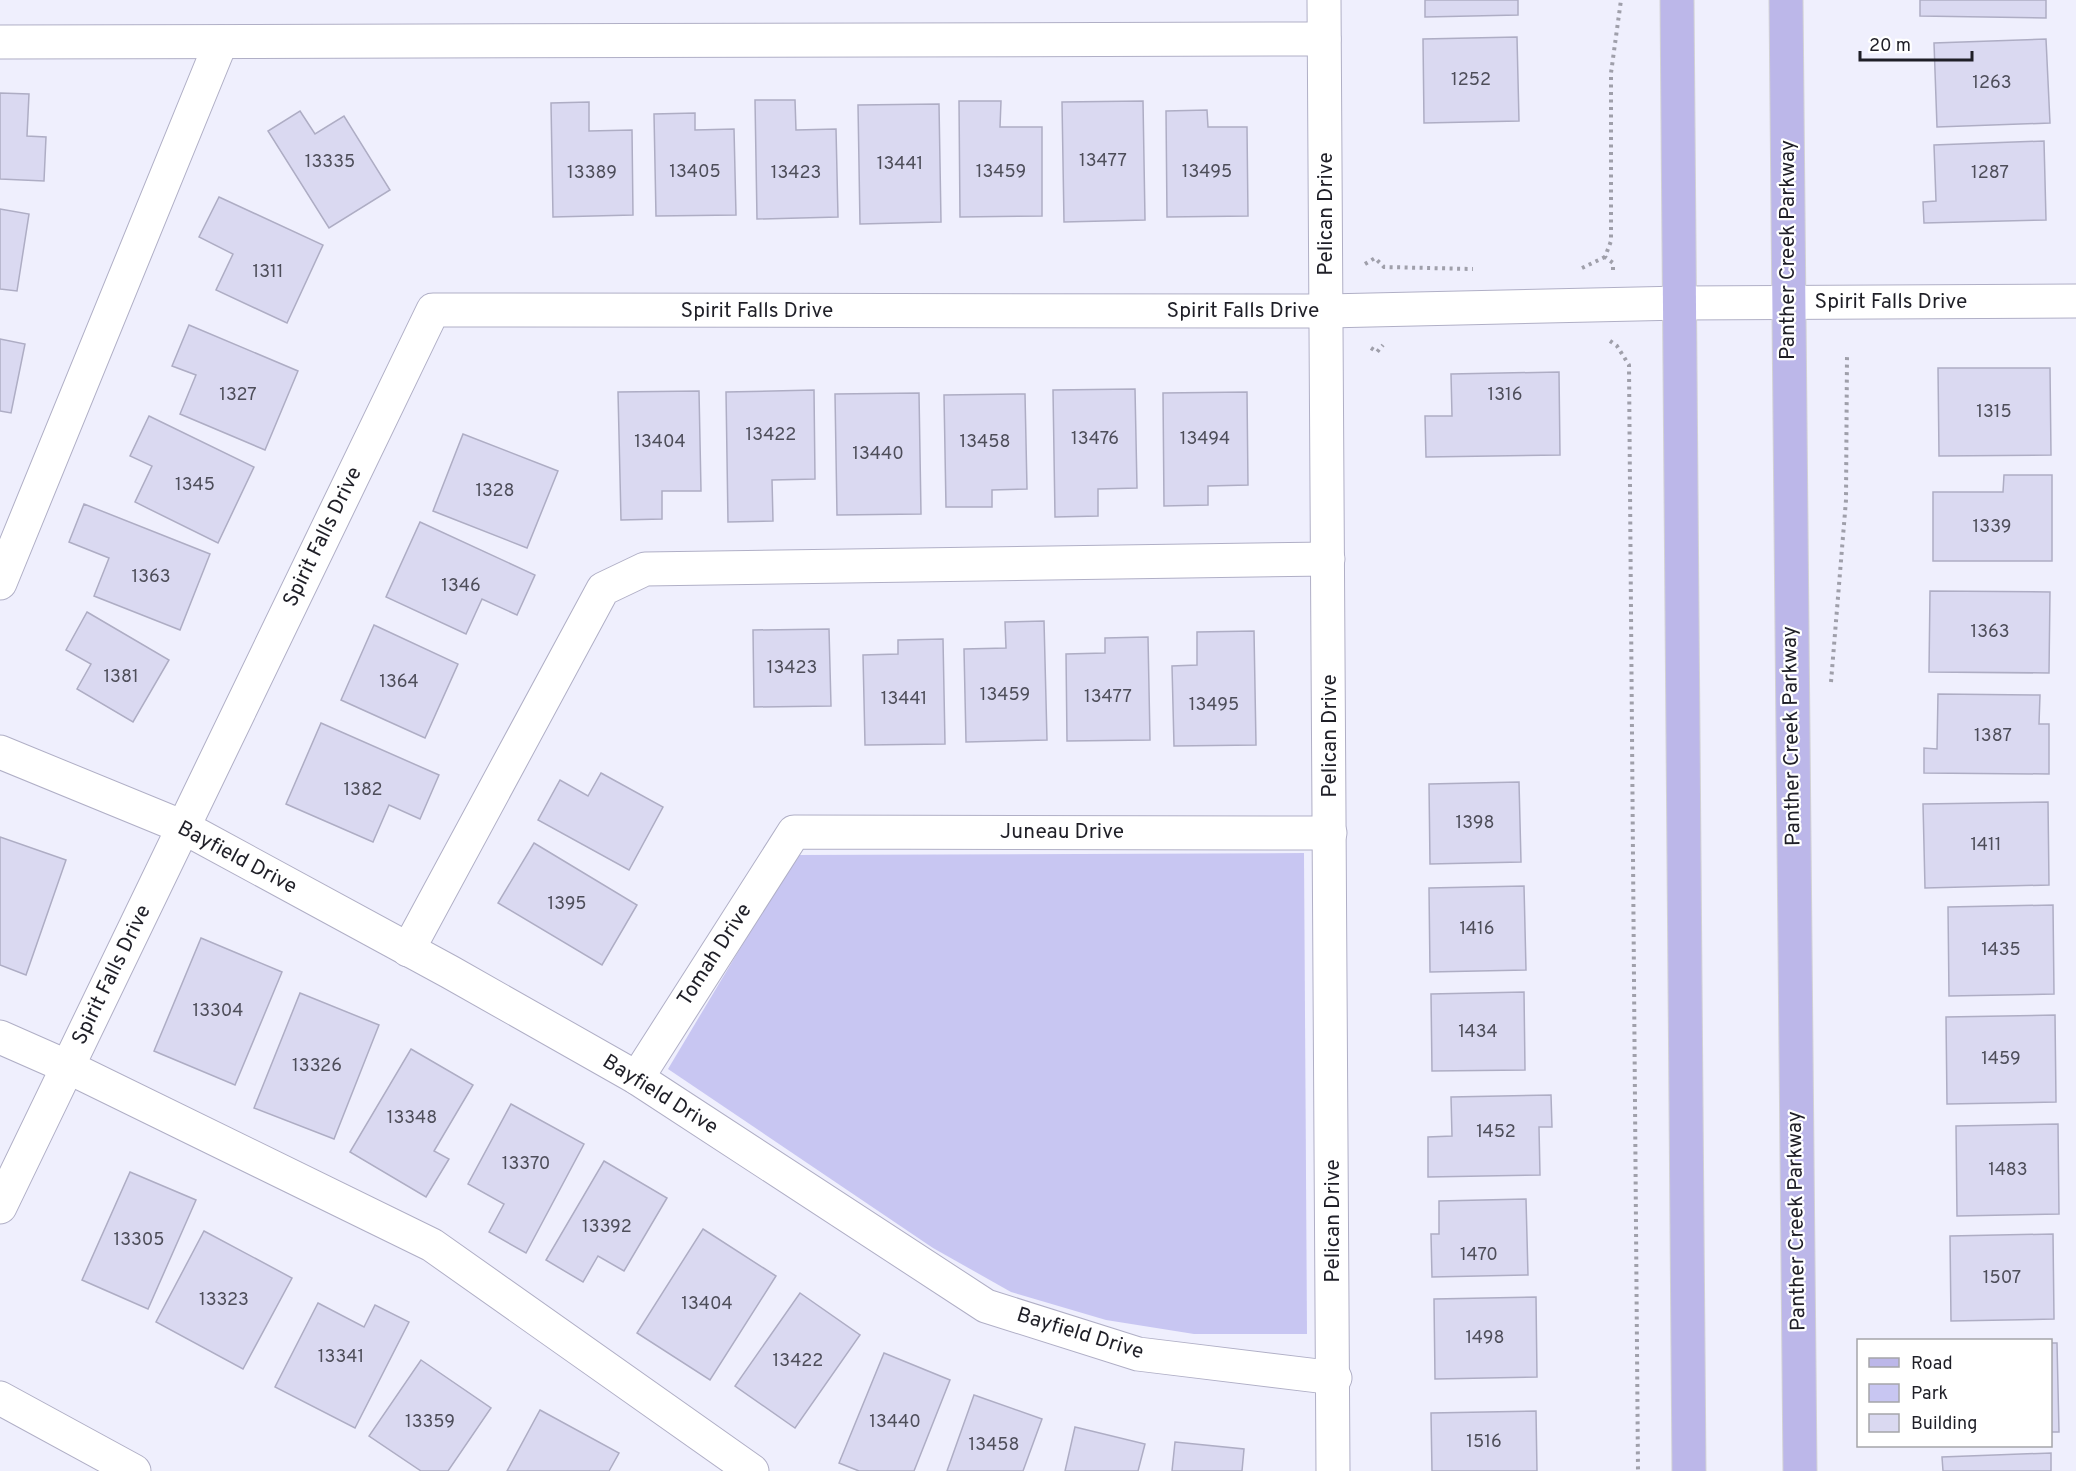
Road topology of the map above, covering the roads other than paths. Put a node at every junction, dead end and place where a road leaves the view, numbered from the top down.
1 (1324, 0) edge
2 (1677, 0) edge
3 (1786, 0) edge
4 (1324, 39) junction
5 (0, 42) edge
6 (221, 42) junction
7 (2076, 301) edge
8 (1788, 302) junction
9 (1682, 303) junction
10 (1327, 311) junction
11 (1329, 559) junction
12 (0, 583) edge
13 (0, 752) edge
14 (183, 828) junction
15 (794, 832) joint
16 (1330, 832) junction
17 (408, 950) junction
18 (0, 1037) edge
19 (68, 1067) junction
20 (637, 1078) junction
21 (0, 1207) edge
22 (1335, 1378) junction
23 (0, 1398) edge
24 (134, 1471) edge
25 (752, 1471) edge
26 (1334, 1471) edge
27 (1689, 1471) edge
28 (1800, 1471) edge

1 - 4 street, Pelican Drive
2 - 9 main road
3 - 8 main road, Panther Creek Parkway
4 - 6 street
4 - 10 street, Pelican Drive
5 - 6 street
6 - 12 street
7 - 8 street, Spirit Falls Drive
8 - 9 street, Spirit Falls Drive
8 - 28 main road, Panther Creek Parkway
9 - 10 street, Spirit Falls Drive
9 - 27 main road
10 - 11 street, Pelican Drive
10 - 14 street, Spirit Falls Drive
11 - 16 street, Pelican Drive
11 - 17 street
13 - 14 street, Bayfield Drive
14 - 17 street, Bayfield Drive
14 - 19 street, Spirit Falls Drive
15 - 16 street, Juneau Drive
15 - 20 street, Tomah Drive
16 - 22 street, Pelican Drive
17 - 20 street, Bayfield Drive
18 - 19 street
19 - 21 street, Spirit Falls Drive
19 - 25 street
20 - 22 street, Bayfield Drive
22 - 26 street, Pelican Drive
23 - 24 street

